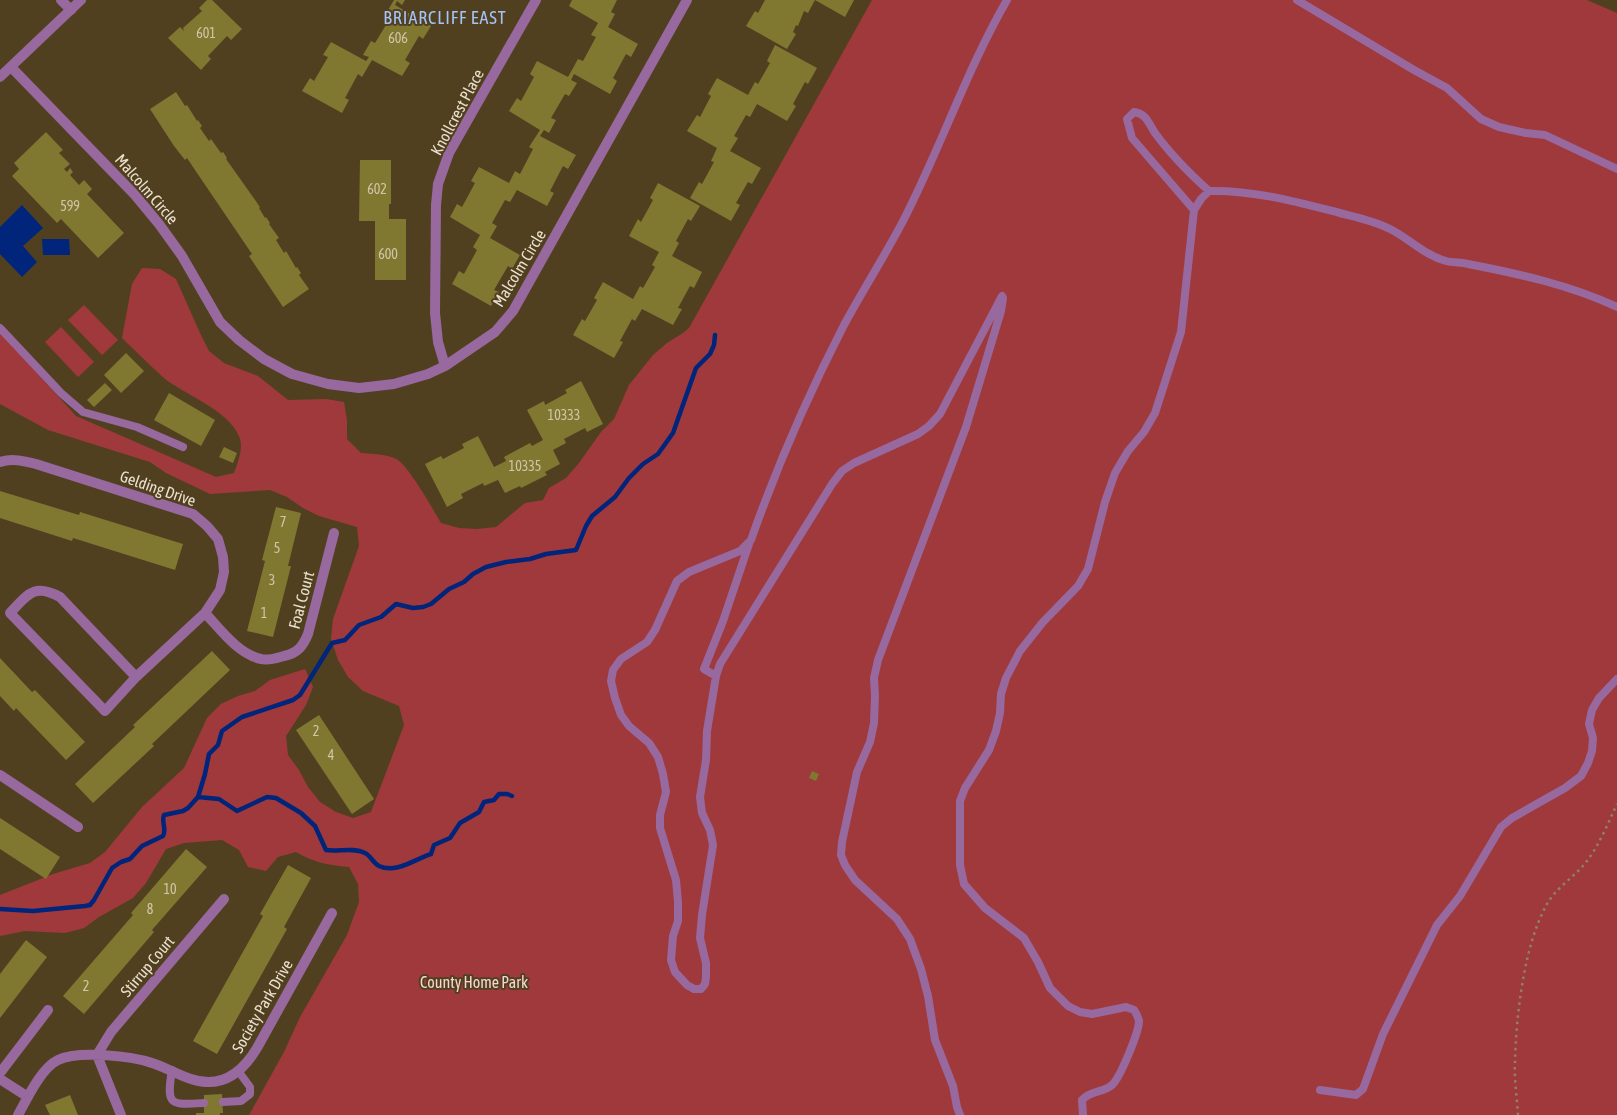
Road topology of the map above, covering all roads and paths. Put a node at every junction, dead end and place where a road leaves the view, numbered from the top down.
1 (61, 0) edge
2 (81, 0) edge
3 (536, 0) edge
4 (687, 0) edge
5 (1006, 0) edge
6 (1297, 0) edge
7 (71, 10) junction
8 (11, 67) junction
9 (0, 77) edge
10 (1617, 169) edge
11 (1210, 191) junction
12 (1194, 210) junction
13 (1617, 307) edge
14 (0, 328) edge
15 (445, 366) junction
16 (183, 447) dead end
17 (0, 462) edge
18 (334, 533) dead end
19 (751, 540) junction
20 (205, 613) junction
21 (716, 676) junction
22 (136, 677) junction
23 (1617, 679) edge
24 (0, 775) edge
25 (1617, 804) edge
26 (78, 827) dead end
27 (224, 899) dead end
28 (332, 913) dead end
29 (48, 1010) dead end
30 (97, 1055) junction
31 (172, 1070) junction
32 (0, 1072) edge
33 (238, 1072) junction
34 (0, 1079) edge
35 (1320, 1090) dead end
36 (28, 1097) junction
37 (223, 1102) dead end
38 (204, 1103) dead end
39 (18, 1115) edge
40 (121, 1115) edge
41 (960, 1115) edge
42 (1084, 1115) edge
43 (1518, 1115) edge

1 - 7 street
2 - 7 street
3 - 15 street, Knollcrest Place
4 - 15 street, Malcolm Circle
5 - 19 lane
6 - 10 lane
7 - 8 street
8 - 9 street
8 - 15 street, Malcolm Circle
11 - 12 lane
11 - 12 lane
11 - 13 lane
12 - 42 lane
14 - 16 lane
17 - 20 street, Gelding Drive
18 - 20 street, Foal Court
19 - 21 lane
19 - 21 lane
20 - 22 street, Gelding Drive
21 - 41 lane
22 - 22 street, Gelding Drive
23 - 35 lane
24 - 26 street
25 - 43 path
27 - 30 street, Stirrup Court
28 - 33 street, Society Park Drive
29 - 32 street
30 - 31 street, Society Park Drive
30 - 36 street, Society Park Drive
30 - 40 street
31 - 33 street, Society Park Drive
31 - 38 lane
33 - 37 lane
34 - 36 street
36 - 39 street, Society Park Drive

